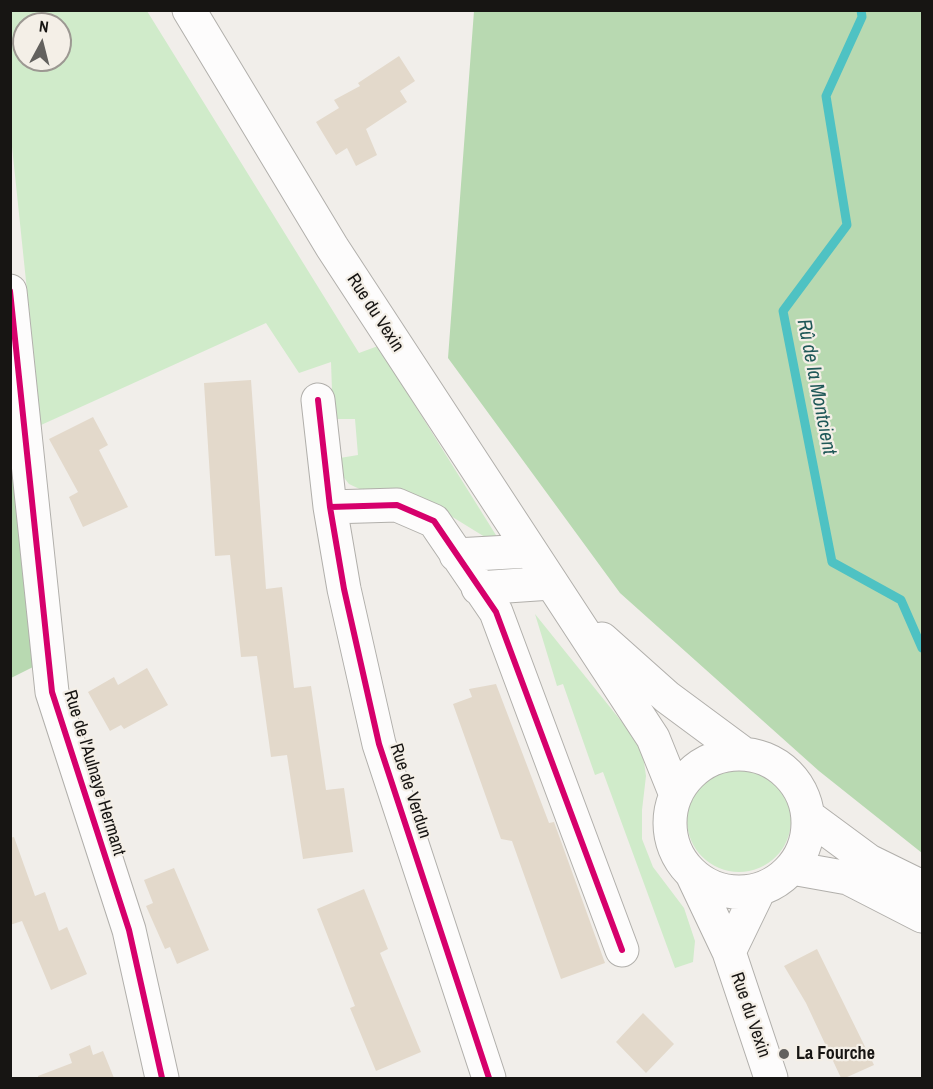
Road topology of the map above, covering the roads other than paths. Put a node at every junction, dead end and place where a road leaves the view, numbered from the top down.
1 (189, 10) edge
2 (10, 291) edge
3 (318, 400) dead end
4 (330, 507) junction
5 (528, 551) junction
6 (456, 555) junction
7 (551, 583) junction
8 (478, 588) junction
9 (570, 609) junction
10 (744, 754) junction
11 (676, 795) junction
12 (808, 816) junction
13 (792, 868) junction
14 (692, 874) junction
15 (922, 887) edge
16 (759, 890) junction
17 (922, 916) edge
18 (622, 950) dead end
19 (729, 952) junction
20 (162, 1078) edge
21 (489, 1078) edge
22 (771, 1078) edge

1 - 5 street, Rue du Vexin
2 - 20 street, Rue de l'Aulnaye Hermant
3 - 4 street, Rue de Verdun
4 - 6 street
4 - 21 street, Rue de Verdun
5 - 6 street
5 - 7 street, Rue du Vexin
6 - 8 street
7 - 8 street
7 - 9 street, Rue du Vexin
8 - 18 street
9 - 10 street
9 - 11 street
10 - 11 street
10 - 12 street
11 - 14 street
12 - 13 street
12 - 15 street
13 - 16 street
13 - 17 street
14 - 16 street
14 - 19 street, Rue du Vexin
16 - 19 street, Rue du Vexin
19 - 22 street, Rue du Vexin

